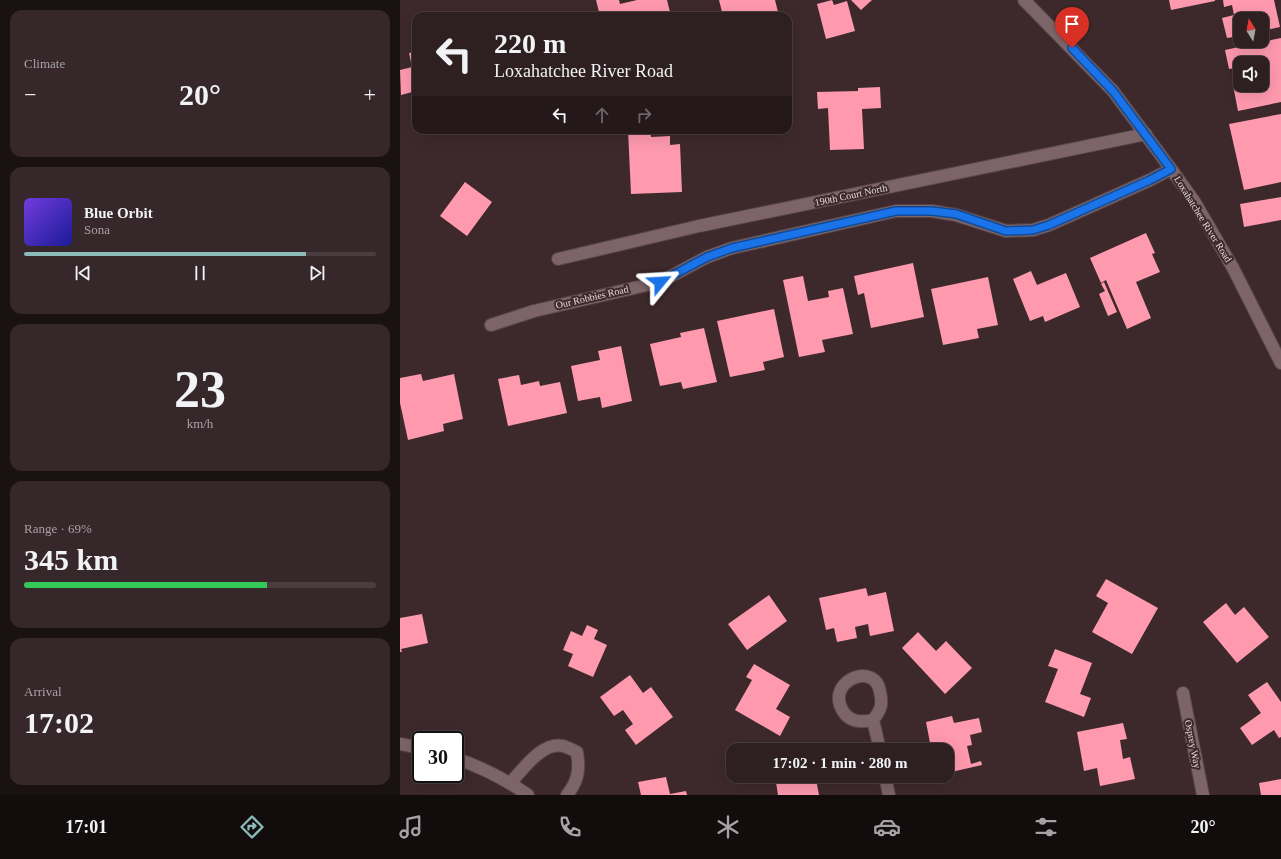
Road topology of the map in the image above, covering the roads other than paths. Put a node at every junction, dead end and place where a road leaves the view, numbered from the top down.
1 (1024, 0) edge
2 (1146, 134) junction
3 (1171, 169) junction
4 (558, 259) dead end
5 (491, 325) dead end
6 (1281, 363) edge
7 (1183, 693) dead end
8 (873, 720) dead end
9 (878, 743) edge
10 (400, 744) edge
11 (412, 746) edge
12 (464, 761) edge
13 (510, 783) junction
14 (886, 783) edge
15 (528, 795) edge
16 (567, 795) edge
17 (889, 795) edge
18 (1203, 795) edge

1 - 2 street, Loxahatchee River Road
2 - 3 street, Loxahatchee River Road
2 - 4 street, 190th Court North
3 - 5 street, Our Robbies Road
3 - 6 street, Loxahatchee River Road
7 - 18 street, Osprey Way
8 - 9 street
10 - 11 street
12 - 13 street
13 - 15 street
13 - 16 street
14 - 17 street

